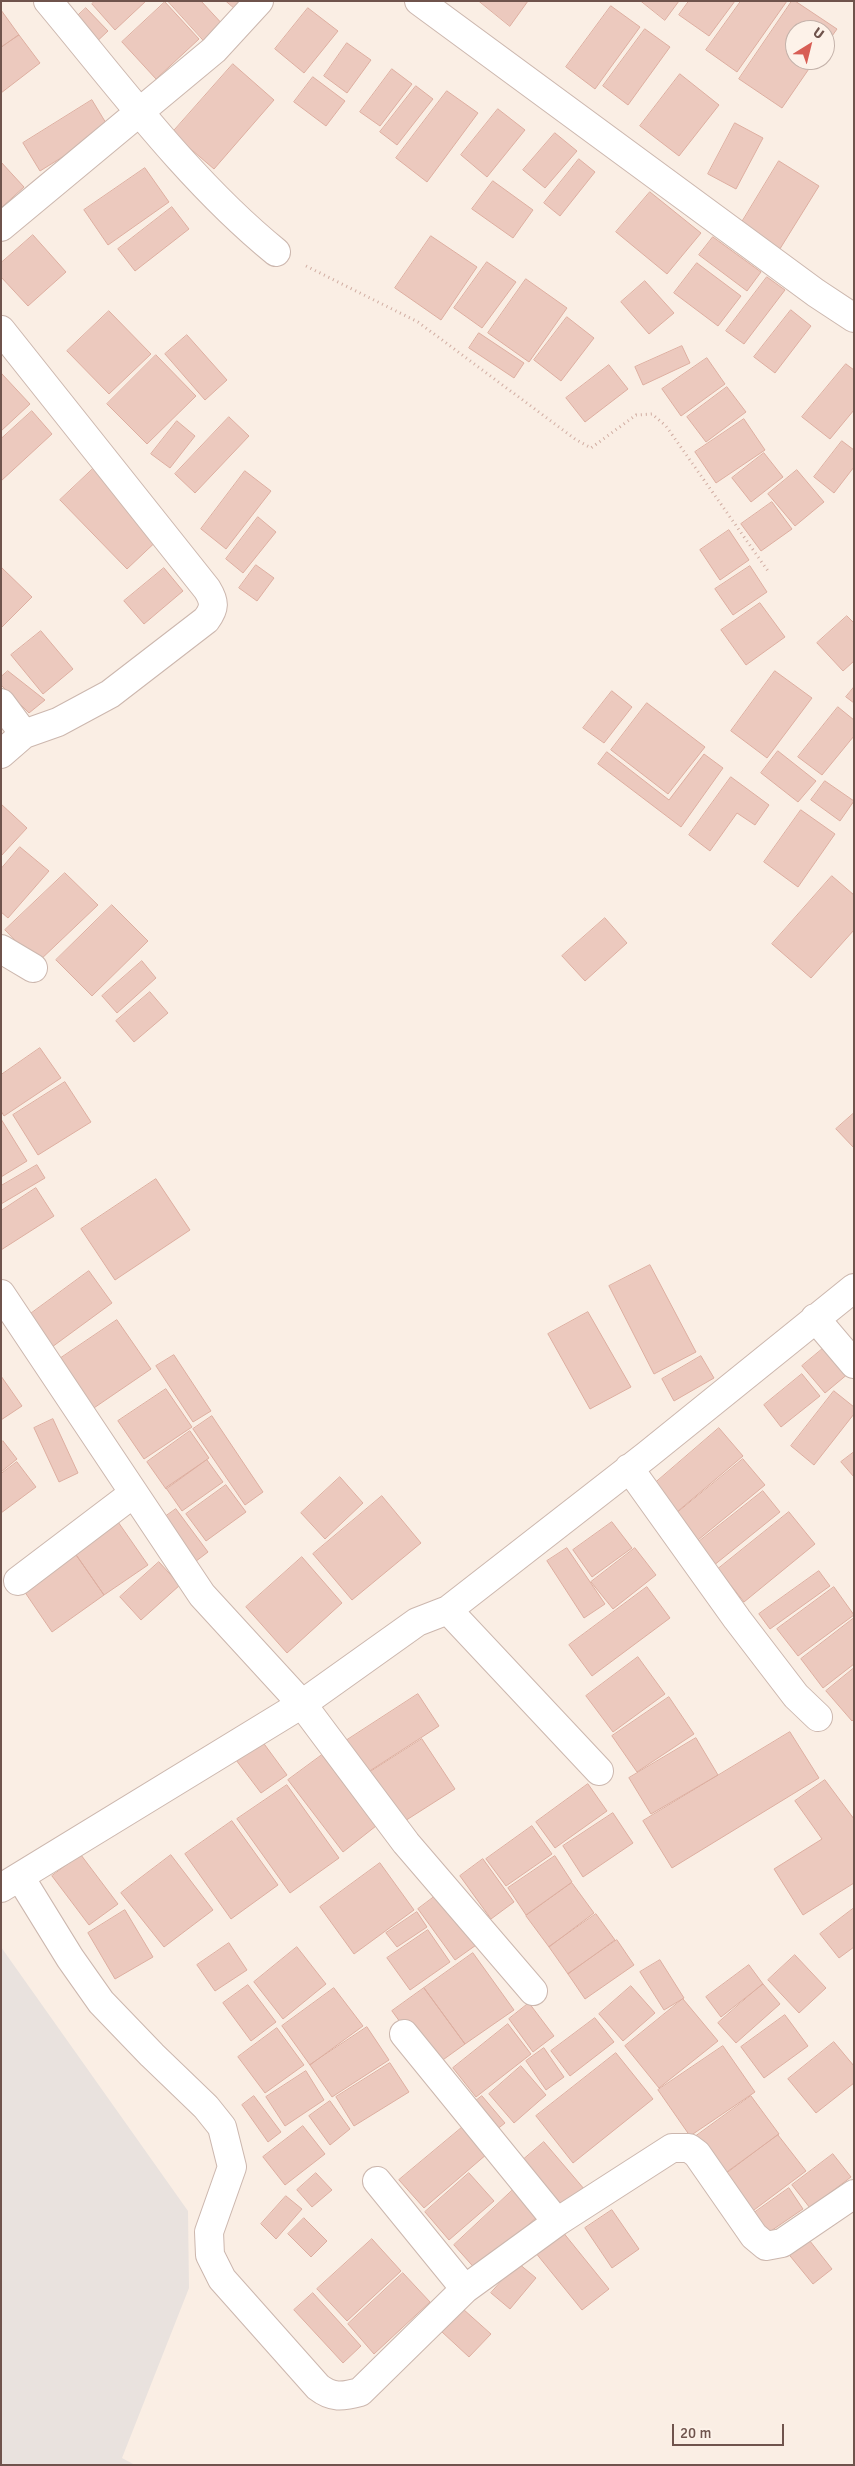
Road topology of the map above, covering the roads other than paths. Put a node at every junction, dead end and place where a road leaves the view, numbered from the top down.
1 (48, 1) edge
2 (259, 1) edge
3 (420, 1) edge
4 (141, 111) junction
5 (1, 227) edge
6 (276, 252) road end
7 (854, 318) edge
8 (1, 330) edge
9 (1, 703) edge
10 (24, 734) junction
11 (1, 754) edge
12 (1, 949) edge
13 (34, 968) dead end
14 (854, 1288) edge
15 (1, 1294) edge
16 (815, 1318) junction
17 (854, 1364) edge
18 (629, 1468) junction
19 (134, 1493) junction
20 (18, 1581) dead end
21 (448, 1610) junction
22 (302, 1704) junction
23 (818, 1717) dead end
24 (599, 1771) dead end
25 (11, 1883) edge
26 (533, 1991) dead end
27 (404, 2034) dead end
28 (377, 2180) dead end
29 (854, 2194) edge
30 (557, 2222) junction
31 (465, 2289) junction

1 - 4 street
2 - 4 street
3 - 7 street
4 - 5 street
4 - 6 street
8 - 10 street
9 - 10 street
10 - 11 street
12 - 13 street
14 - 16 street
15 - 19 street
16 - 17 street
16 - 18 street
18 - 21 street
18 - 23 street
19 - 20 street
19 - 22 street
21 - 22 street
21 - 24 street
22 - 25 street
22 - 26 street
25 - 31 street
27 - 30 street
28 - 31 street
29 - 30 street
30 - 31 street

